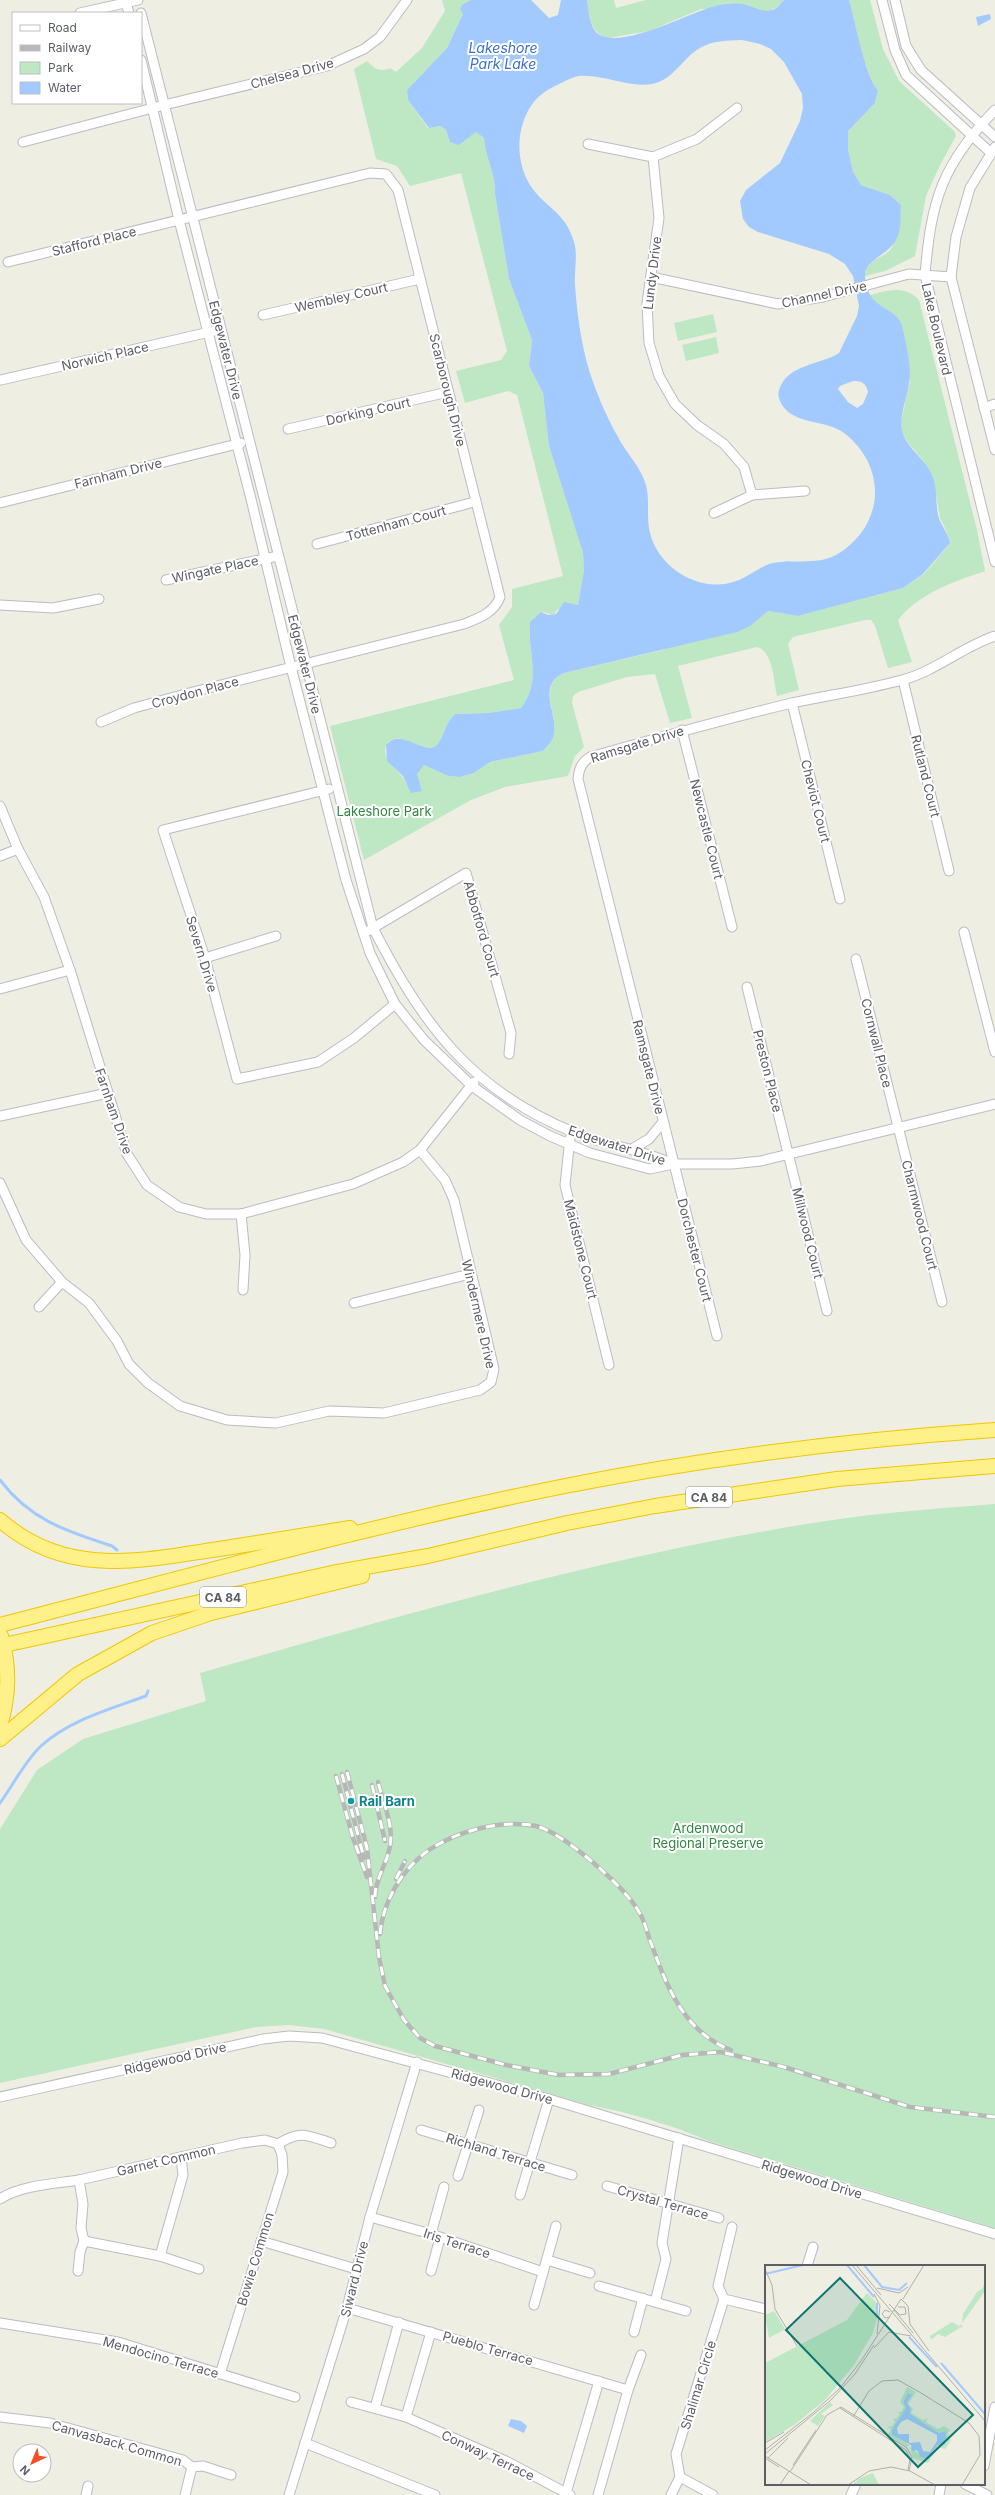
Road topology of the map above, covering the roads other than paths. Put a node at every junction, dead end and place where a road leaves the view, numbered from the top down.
1 (138, 0) edge
2 (407, 0) edge
3 (882, 0) edge
4 (895, 0) edge
5 (126, 1) edge
6 (84, 12) edge
7 (129, 12) edge
8 (141, 12) edge
9 (142, 17) edge
10 (142, 64) edge
11 (164, 105) junction
12 (154, 108) junction
13 (737, 108) dead end
14 (995, 110) edge
15 (981, 124) junction
16 (972, 135) junction
17 (995, 137) edge
18 (23, 142) dead end
19 (588, 144) dead end
20 (993, 150) edge
21 (654, 157) junction
22 (193, 217) junction
23 (179, 220) junction
24 (8, 262) dead end
25 (925, 275) junction
26 (651, 277) junction
27 (951, 277) junction
28 (420, 279) junction
29 (263, 315) dead end
30 (221, 329) junction
31 (209, 332) junction
32 (1, 380) dead end
33 (448, 392) junction
34 (995, 404) edge
35 (984, 408) junction
36 (288, 429) dead end
37 (248, 441) junction
38 (236, 444) junction
39 (995, 450) edge
40 (805, 491) dead end
41 (752, 495) junction
42 (474, 502) junction
43 (0, 503) edge
44 (714, 513) dead end
45 (317, 544) dead end
46 (278, 556) junction
47 (265, 558) junction
48 (995, 562) edge
49 (166, 580) dead end
50 (99, 599) dead end
51 (0, 605) edge
52 (995, 636) edge
53 (305, 664) junction
54 (291, 667) junction
55 (903, 680) junction
56 (792, 703) junction
57 (101, 722) dead end
58 (682, 730) junction
59 (336, 787) junction
60 (323, 790) junction
61 (0, 806) edge
62 (18, 849) junction
63 (0, 856) edge
64 (949, 871) dead end
65 (840, 899) dead end
66 (732, 927) dead end
67 (373, 928) junction
68 (964, 932) dead end
69 (363, 934) junction
70 (276, 936) dead end
71 (205, 958) junction
72 (856, 959) dead end
73 (70, 970) junction
74 (747, 986) dead end
75 (0, 989) edge
76 (395, 1004) junction
77 (995, 1052) edge
78 (509, 1054) dead end
79 (478, 1076) junction
80 (472, 1086) junction
81 (108, 1093) junction
82 (995, 1104) edge
83 (0, 1116) edge
84 (663, 1122) junction
85 (898, 1128) junction
86 (572, 1132) junction
87 (569, 1143) junction
88 (632, 1149) junction
89 (420, 1150) junction
90 (789, 1155) junction
91 (673, 1164) junction
92 (0, 1183) edge
93 (241, 1214) junction
94 (470, 1274) junction
95 (62, 1282) junction
96 (243, 1290) dead end
97 (942, 1302) dead end
98 (354, 1303) dead end
99 (39, 1307) dead end
100 (827, 1311) dead end
101 (717, 1336) dead end
102 (609, 1365) dead end
103 (995, 1430) edge
104 (995, 1466) edge
105 (445, 1513) junction
106 (0, 1520) edge
107 (428, 1556) junction
108 (6, 1623) edge
109 (0, 1631) edge
110 (2, 1646) edge
111 (0, 1726) edge
112 (0, 1739) edge
113 (417, 2062) junction
114 (0, 2097) edge
115 (549, 2099) junction
116 (479, 2110) dead end
117 (421, 2130) dead end
118 (679, 2138) junction
119 (331, 2143) dead end
120 (278, 2144) junction
121 (469, 2144) junction
122 (181, 2157) junction
123 (530, 2162) junction
124 (572, 2175) dead end
125 (458, 2176) dead end
126 (79, 2180) junction
127 (607, 2186) dead end
128 (444, 2187) dead end
129 (520, 2195) dead end
130 (0, 2199) edge
131 (668, 2203) junction
132 (370, 2217) junction
133 (719, 2218) dead end
134 (556, 2226) dead end
135 (732, 2227) dead end
136 (431, 2234) junction
137 (995, 2234) edge
138 (440, 2238) junction
139 (84, 2241) junction
140 (261, 2241) junction
141 (813, 2247) dead end
142 (160, 2256) junction
143 (546, 2260) junction
144 (807, 2265) edge
145 (199, 2269) dead end
146 (356, 2269) junction
147 (78, 2271) dead end
148 (431, 2271) dead end
149 (543, 2272) junction
150 (590, 2273) dead end
151 (599, 2286) dead end
152 (644, 2298) junction
153 (724, 2299) junction
154 (655, 2302) junction
155 (534, 2304) dead end
156 (347, 2308) junction
157 (765, 2309) edge
158 (686, 2311) dead end
159 (400, 2322) junction
160 (0, 2323) edge
161 (431, 2332) junction
162 (634, 2332) dead end
163 (641, 2355) dead end
164 (220, 2374) junction
165 (599, 2381) junction
166 (628, 2390) junction
167 (296, 2397) dead end
168 (351, 2402) dead end
169 (995, 2407) edge
170 (375, 2408) junction
171 (0, 2416) edge
172 (406, 2417) junction
173 (306, 2443) junction
174 (985, 2461) edge
175 (192, 2467) junction
176 (231, 2475) dead end
177 (680, 2477) junction
178 (856, 2485) edge
179 (941, 2485) edge
180 (967, 2485) edge
181 (980, 2492) edge
182 (568, 2494) edge
183 (185, 2495) edge
184 (289, 2495) edge
185 (435, 2495) edge
186 (598, 2495) edge
187 (670, 2495) edge
188 (713, 2495) edge
189 (851, 2495) edge
190 (939, 2495) edge

1 - 5 street
1 - 8 street, Edgewater Drive
2 - 11 street, Chelsea Drive
3 - 16 street
4 - 15 street
5 - 6 street
5 - 7 street
9 - 11 street, Edgewater Drive
10 - 12 street, Edgewater Drive
11 - 12 street, Chelsea Drive
11 - 22 street, Edgewater Drive
12 - 18 street, Chelsea Drive
12 - 23 street, Edgewater Drive
13 - 21 street
14 - 15 street, Lake Boulevard
15 - 16 street, Lake Boulevard
15 - 17 street
16 - 20 street
16 - 25 street, Lake Boulevard
19 - 21 street
20 - 27 street, Lake Boulevard
21 - 26 street, Lundy Drive
22 - 23 street, Scarborough Drive
22 - 28 street, Scarborough Drive
22 - 30 street, Edgewater Drive
23 - 24 street, Stafford Place
23 - 31 street, Edgewater Drive
25 - 26 street, Channel Drive
25 - 27 street, Channel Drive
25 - 48 street, Lake Boulevard
26 - 41 street, Lundy Drive
27 - 35 street, Lake Boulevard
28 - 29 street, Wembley Court
28 - 33 street, Scarborough Drive
30 - 31 street, Norwich Place
30 - 37 street, Edgewater Drive
31 - 32 street, Norwich Place
31 - 38 street, Edgewater Drive
33 - 36 street, Dorking Court
33 - 42 street, Scarborough Drive
34 - 35 street
35 - 39 street, Lake Boulevard
37 - 38 street, Farnham Drive
37 - 46 street, Edgewater Drive
38 - 43 street, Farnham Drive
38 - 47 street, Edgewater Drive
40 - 41 street
41 - 44 street
42 - 45 street, Tottenham Court
42 - 53 street, Scarborough Drive
46 - 47 street, Wingate Place
46 - 53 street, Edgewater Drive
47 - 49 street, Wingate Place
47 - 54 street, Edgewater Drive
50 - 51 street
52 - 55 street, Ramsgate Drive
53 - 54 street, Scarborough Drive
53 - 59 street, Edgewater Drive
54 - 57 street, Croydon Place
54 - 60 street, Edgewater Drive
55 - 56 street, Ramsgate Drive
55 - 64 street, Rutland Court
56 - 58 street, Ramsgate Drive
56 - 65 street, Cheviot Court
58 - 66 street, Newcastle Court
58 - 84 street, Ramsgate Drive
59 - 60 street, Severn Drive
59 - 67 street, Edgewater Drive
60 - 69 street, Edgewater Drive
60 - 71 street, Severn Drive
61 - 62 street, Farnham Drive
62 - 63 street
62 - 73 street, Farnham Drive
67 - 69 street, Abbotford Court
67 - 78 street, Abbotford Court
67 - 79 street, Edgewater Drive
68 - 77 street
69 - 76 street, Edgewater Drive
70 - 71 street
71 - 76 street, Severn Drive
72 - 85 street, Cornwall Place
73 - 75 street
73 - 81 street, Farnham Drive
74 - 90 street, Preston Place
76 - 80 street, Edgewater Drive
79 - 80 street, Farnham Drive
79 - 86 street, Edgewater Drive
80 - 87 street, Edgewater Drive
80 - 89 street, Farnham Drive
81 - 83 street
81 - 93 street, Farnham Drive
82 - 85 street, Edgewater Drive
84 - 88 street
84 - 91 street, Ramsgate Drive
85 - 90 street, Edgewater Drive
85 - 97 street, Charmwood Court
86 - 87 street, Maidstone Court
86 - 88 street, Edgewater Drive
87 - 91 street, Edgewater Drive
87 - 102 street, Maidstone Court
88 - 91 street, Edgewater Drive
89 - 93 street, Farnham Drive
89 - 94 street, Windermere Drive
90 - 91 street, Edgewater Drive
90 - 100 street, Millwood Court
91 - 101 street, Dorchester Court
92 - 95 street, Windermere Drive
93 - 96 street
94 - 95 street, Windermere Drive
94 - 98 street
95 - 99 street
103 - 105 highway
104 - 107 highway, CA 84
105 - 106 highway
105 - 108 highway
107 - 110 highway, CA 84
107 - 112 highway
109 - 110 highway
110 - 111 highway
113 - 114 street, Ridgewood Drive
113 - 115 street, Ridgewood Drive
113 - 132 street, Siward Drive
115 - 118 street, Ridgewood Drive
115 - 123 street
116 - 121 street
117 - 121 street, Richland Terrace
118 - 131 street
118 - 137 street, Ridgewood Drive
119 - 120 street
120 - 122 street, Garnet Common
120 - 140 street, Bowie Common
121 - 123 street, Richland Terrace
121 - 125 street
122 - 126 street, Garnet Common
122 - 142 street
123 - 124 street, Richland Terrace
123 - 129 street
126 - 130 street, Garnet Common
126 - 139 street
127 - 131 street, Crystal Terrace
128 - 136 street
131 - 133 street, Crystal Terrace
131 - 154 street
132 - 136 street, Iris Terrace
132 - 146 street, Siward Drive
134 - 143 street
135 - 153 street
136 - 138 street, Iris Terrace
138 - 148 street
138 - 149 street, Iris Terrace
139 - 142 street
139 - 147 street
140 - 146 street
140 - 164 street, Bowie Common
141 - 144 street
142 - 145 street
143 - 149 street
143 - 150 street
146 - 156 street, Siward Drive
149 - 155 street
151 - 152 street
152 - 154 street
152 - 162 street
153 - 157 street
153 - 177 street, Shalimar Circle
154 - 158 street
156 - 159 street, Pueblo Terrace
156 - 173 street, Siward Drive
159 - 161 street, Pueblo Terrace
159 - 170 street
160 - 164 street, Mendocino Terrace
161 - 165 street, Pueblo Terrace
161 - 172 street
163 - 166 street
164 - 167 street, Mendocino Terrace
165 - 166 street, Pueblo Terrace
165 - 182 street
166 - 186 street
168 - 170 street, Conway Terrace
169 - 174 street
170 - 172 street, Conway Terrace
171 - 175 street, Canvasback Common
172 - 182 street, Conway Terrace
173 - 184 street, Siward Drive
173 - 185 street
175 - 176 street, Canvasback Common
175 - 183 street
177 - 187 street
177 - 188 street
178 - 189 street
179 - 190 street
180 - 181 street

